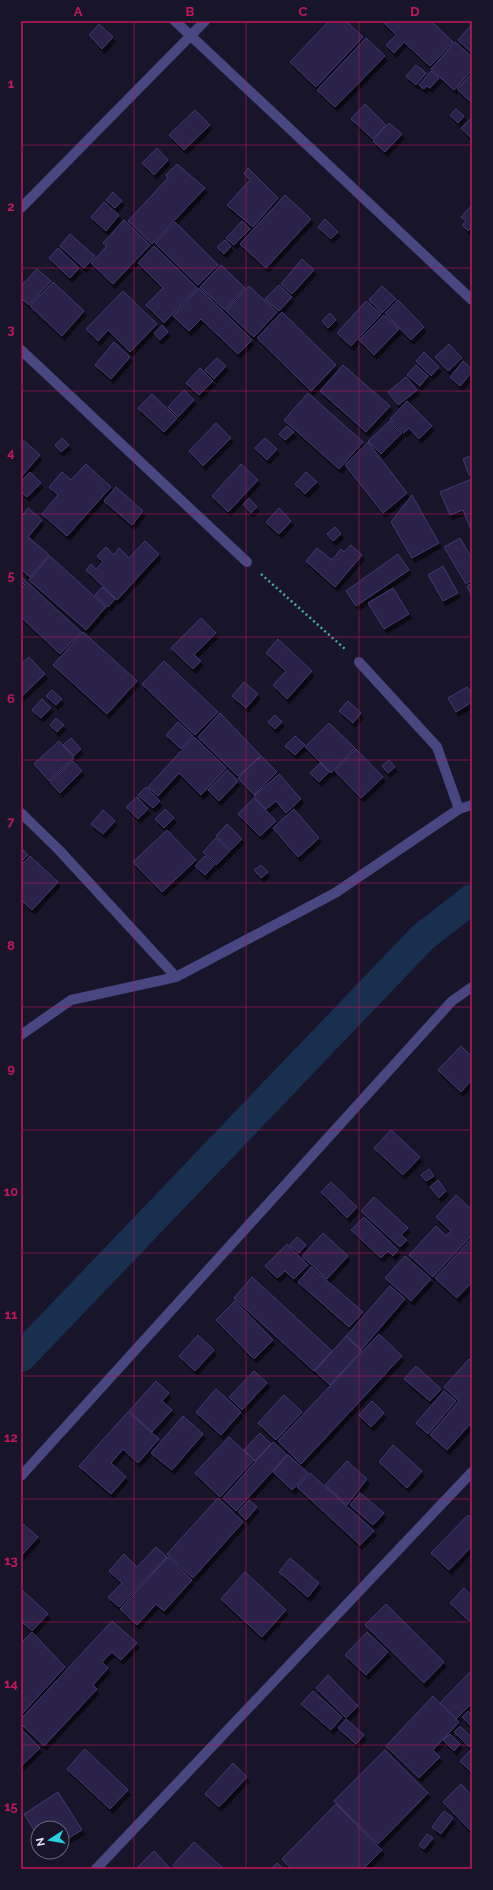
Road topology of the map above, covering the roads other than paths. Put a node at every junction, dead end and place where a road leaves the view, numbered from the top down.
1 (175, 21) edge
2 (205, 21) edge
3 (191, 35) junction
4 (21, 208) edge
5 (472, 300) edge
6 (21, 350) edge
7 (247, 562) road end
8 (359, 662) road end
9 (472, 805) edge
10 (459, 809) junction
11 (21, 813) edge
12 (176, 977) junction
13 (472, 987) edge
14 (21, 1035) edge
15 (472, 1472) edge
16 (21, 1476) edge
17 (96, 1869) edge

1 - 3 street
2 - 3 street
3 - 4 street
3 - 5 street
6 - 7 street
8 - 10 street
9 - 10 street
10 - 12 street
11 - 12 street
12 - 14 street
13 - 16 street
15 - 17 street

